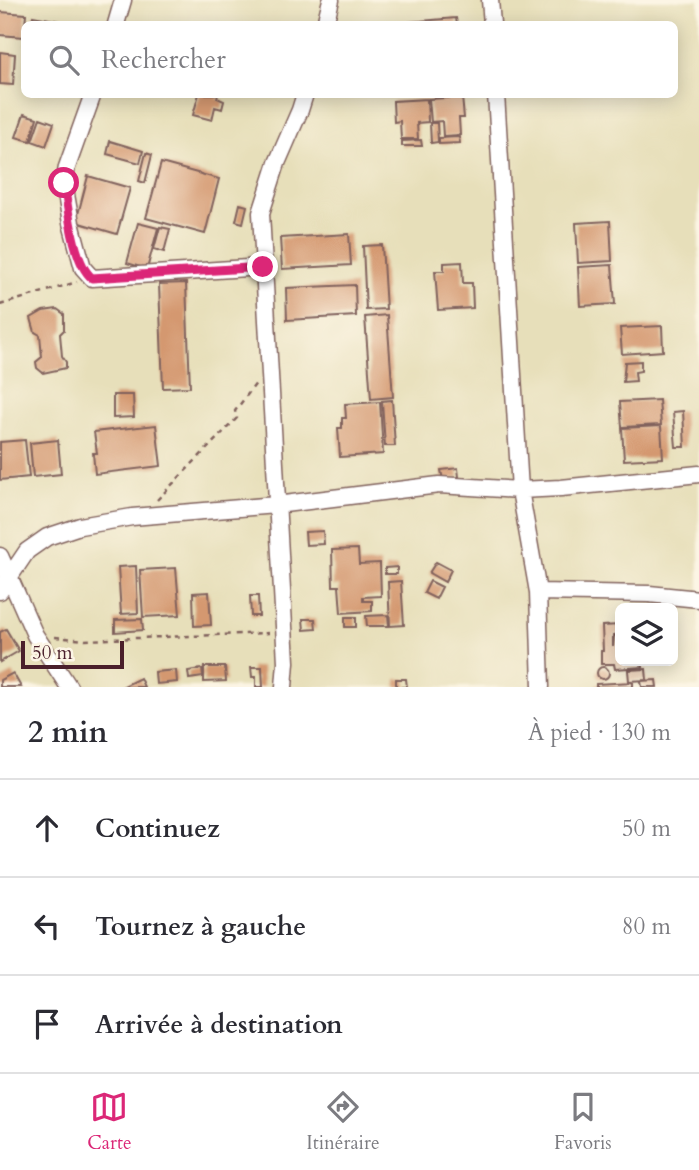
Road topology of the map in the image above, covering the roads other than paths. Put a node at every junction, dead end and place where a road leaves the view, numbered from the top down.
1 (123, 0) edge
2 (331, 0) edge
3 (490, 0) edge
4 (117, 21) edge
5 (326, 21) edge
6 (492, 21) edge
7 (92, 98) edge
8 (304, 98) edge
9 (496, 98) edge
10 (263, 267) junction
11 (699, 474) edge
12 (520, 489) junction
13 (275, 505) junction
14 (0, 556) edge
15 (5, 585) edge
16 (538, 592) junction
17 (699, 599) edge
18 (69, 687) edge
19 (284, 687) edge
20 (541, 687) edge

1 - 4 street
2 - 5 street
3 - 6 street
7 - 10 street
8 - 10 street
9 - 12 street
10 - 13 street
11 - 12 street
12 - 13 street
12 - 16 street
13 - 15 street
13 - 19 street
14 - 15 street
15 - 18 street
16 - 17 street
16 - 20 street

